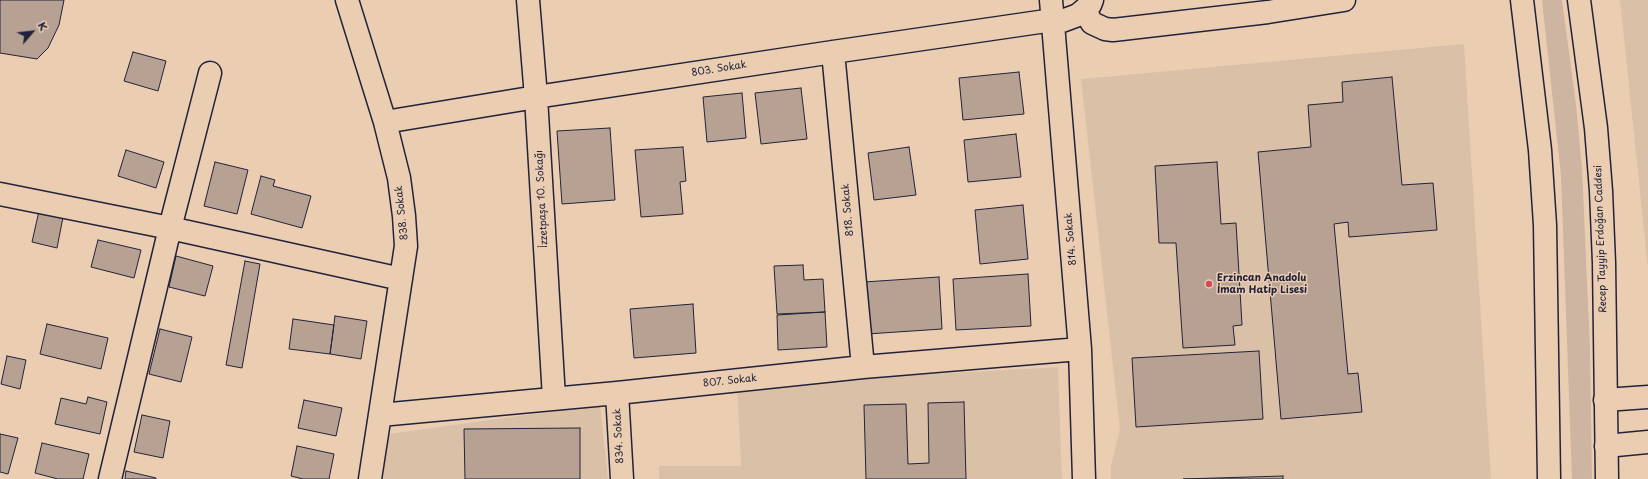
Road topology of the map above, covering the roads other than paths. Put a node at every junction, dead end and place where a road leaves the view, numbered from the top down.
1 (347, 0) edge
2 (528, 0) edge
3 (1344, 0) edge
4 (1522, 0) edge
5 (1579, 0) edge
6 (1088, 5) edge
7 (1052, 10) edge
8 (834, 52) junction
9 (210, 73) dead end
10 (536, 97) junction
11 (385, 122) junction
12 (0, 194) edge
13 (170, 228) junction
14 (401, 279) junction
15 (1080, 349) junction
16 (863, 367) junction
17 (617, 393) junction
18 (1648, 397) edge
19 (554, 398) junction
20 (1605, 400) junction
21 (380, 415) junction
22 (1648, 442) edge
23 (1606, 446) junction
24 (110, 479) edge
25 (370, 479) edge
26 (622, 479) edge
27 (1084, 479) edge
28 (1549, 479) edge
29 (1607, 479) edge

1 - 11 street, 838. Sokak
2 - 10 street, İzzetpaşa 10. Sokağı
3 - 6 street
4 - 28 street
5 - 20 street, Recep Tayyip Erdoğan Caddesi
6 - 7 street, 803. Sokak
7 - 8 street, 803. Sokak
7 - 15 street, 814. Sokak
8 - 10 street, 803. Sokak
8 - 16 street, 818. Sokak
9 - 13 street
10 - 11 street, 803. Sokak
10 - 19 street, İzzetpaşa 10. Sokağı
11 - 14 street, 838. Sokak
12 - 13 street
13 - 14 street
13 - 24 street
14 - 21 street, 838. Sokak
15 - 16 street, 807. Sokak
15 - 27 street, 814. Sokak
16 - 17 street, 807. Sokak
17 - 19 street, 807. Sokak
17 - 26 street, 834. Sokak
18 - 20 street
19 - 21 street, 807. Sokak
20 - 23 street, Recep Tayyip Erdoğan Caddesi
21 - 25 street, 838. Sokak
22 - 23 street
23 - 29 street, Recep Tayyip Erdoğan Caddesi

